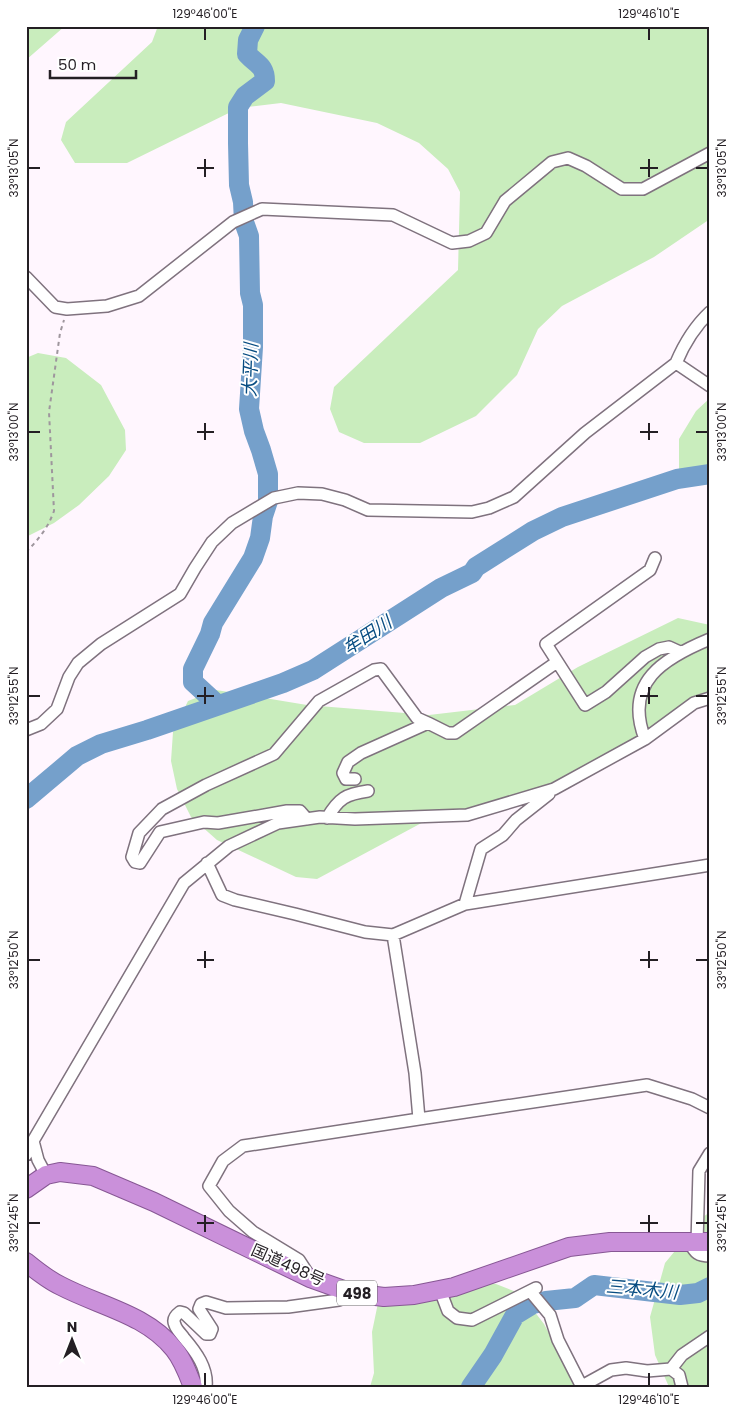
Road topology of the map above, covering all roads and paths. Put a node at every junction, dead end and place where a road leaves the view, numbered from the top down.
1 (710, 153) edge
2 (26, 277) edge
3 (67, 310) junction
4 (710, 312) edge
5 (676, 364) junction
6 (710, 386) edge
7 (26, 552) edge
8 (655, 558) dead end
9 (710, 639) edge
10 (680, 652) junction
11 (557, 662) junction
12 (710, 698) edge
13 (428, 722) junction
14 (26, 730) edge
15 (645, 739) junction
16 (355, 779) dead end
17 (554, 790) junction
18 (368, 791) dead end
19 (327, 818) junction
20 (307, 819) junction
21 (206, 863) junction
22 (710, 865) edge
23 (465, 904) junction
24 (393, 935) junction
25 (710, 1108) edge
26 (419, 1119) junction
27 (33, 1141) junction
28 (710, 1153) edge
29 (26, 1155) edge
30 (46, 1175) junction
31 (26, 1189) edge
32 (699, 1242) edge
33 (710, 1256) edge
34 (26, 1262) edge
35 (310, 1278) junction
36 (440, 1290) junction
37 (347, 1291) junction
38 (710, 1336) edge
39 (671, 1369) junction
40 (582, 1386) edge
41 (193, 1387) edge
42 (206, 1387) edge
43 (682, 1387) edge

1 - 3 street
2 - 3 street
3 - 7 path
4 - 5 street
5 - 6 street
5 - 14 street
8 - 11 street
9 - 10 street
10 - 11 street
10 - 15 street
11 - 13 street
12 - 15 street
13 - 16 street
13 - 20 street
15 - 17 street
17 - 19 street
17 - 23 street
18 - 19 street
19 - 20 street
20 - 21 street
21 - 24 street
21 - 27 street
22 - 23 street
23 - 24 street
24 - 26 street
25 - 26 street
26 - 35 street
27 - 29 street
27 - 30 street
28 - 32 street
30 - 31 highway
30 - 35 highway, 国道498号 / 498
32 - 33 street
32 - 36 highway, 国道498号 / 498
34 - 41 highway
35 - 37 highway, 国道498号 / 498
36 - 37 highway, 国道498号 / 498
36 - 40 street
37 - 42 street
38 - 39 street
39 - 40 street
39 - 43 street

